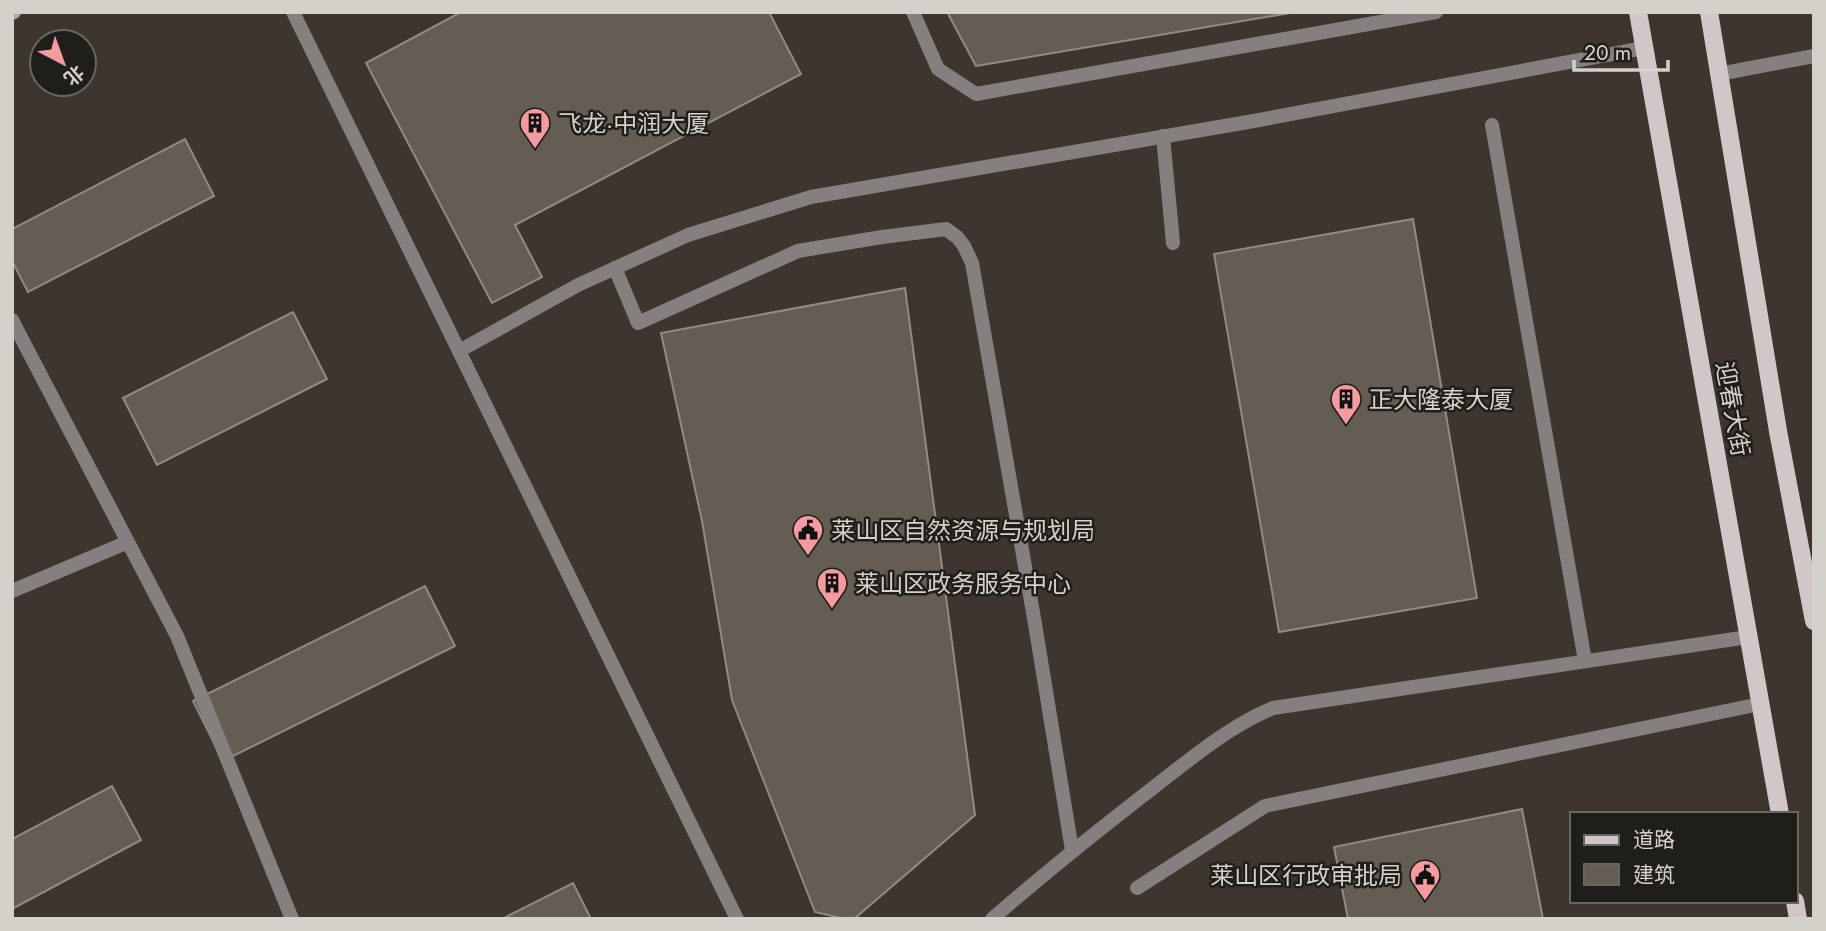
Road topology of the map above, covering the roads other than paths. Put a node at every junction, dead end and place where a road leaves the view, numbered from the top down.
1 (293, 12) edge
2 (913, 12) edge
3 (1436, 12) edge
4 (1638, 12) edge
5 (1709, 12) edge
6 (1644, 48) junction
7 (1814, 56) edge
8 (1719, 74) junction
9 (1492, 125) dead end
10 (1163, 136) junction
11 (1172, 243) dead end
12 (615, 268) junction
13 (12, 320) edge
14 (19, 348) edge
15 (459, 351) junction
16 (128, 542) junction
17 (12, 592) edge
18 (1814, 621) edge
19 (1748, 637) junction
20 (1585, 662) junction
21 (1760, 704) junction
22 (1780, 812) edge
23 (1072, 850) junction
24 (1137, 888) dead end
25 (292, 919) edge
26 (737, 919) edge
27 (992, 919) edge

1 - 15 street
2 - 3 street
4 - 6 main road, 迎春大街
5 - 8 main road, 迎春大街
6 - 10 street
6 - 19 main road, 迎春大街
7 - 8 street
8 - 18 main road, 迎春大街
9 - 20 street
10 - 11 street
10 - 12 street
12 - 15 street
12 - 23 street
13 - 14 street
14 - 16 street
15 - 26 street
16 - 17 street
16 - 25 street
19 - 20 street
19 - 21 main road, 迎春大街
20 - 23 street
21 - 22 main road, 迎春大街
21 - 24 street
23 - 27 street

